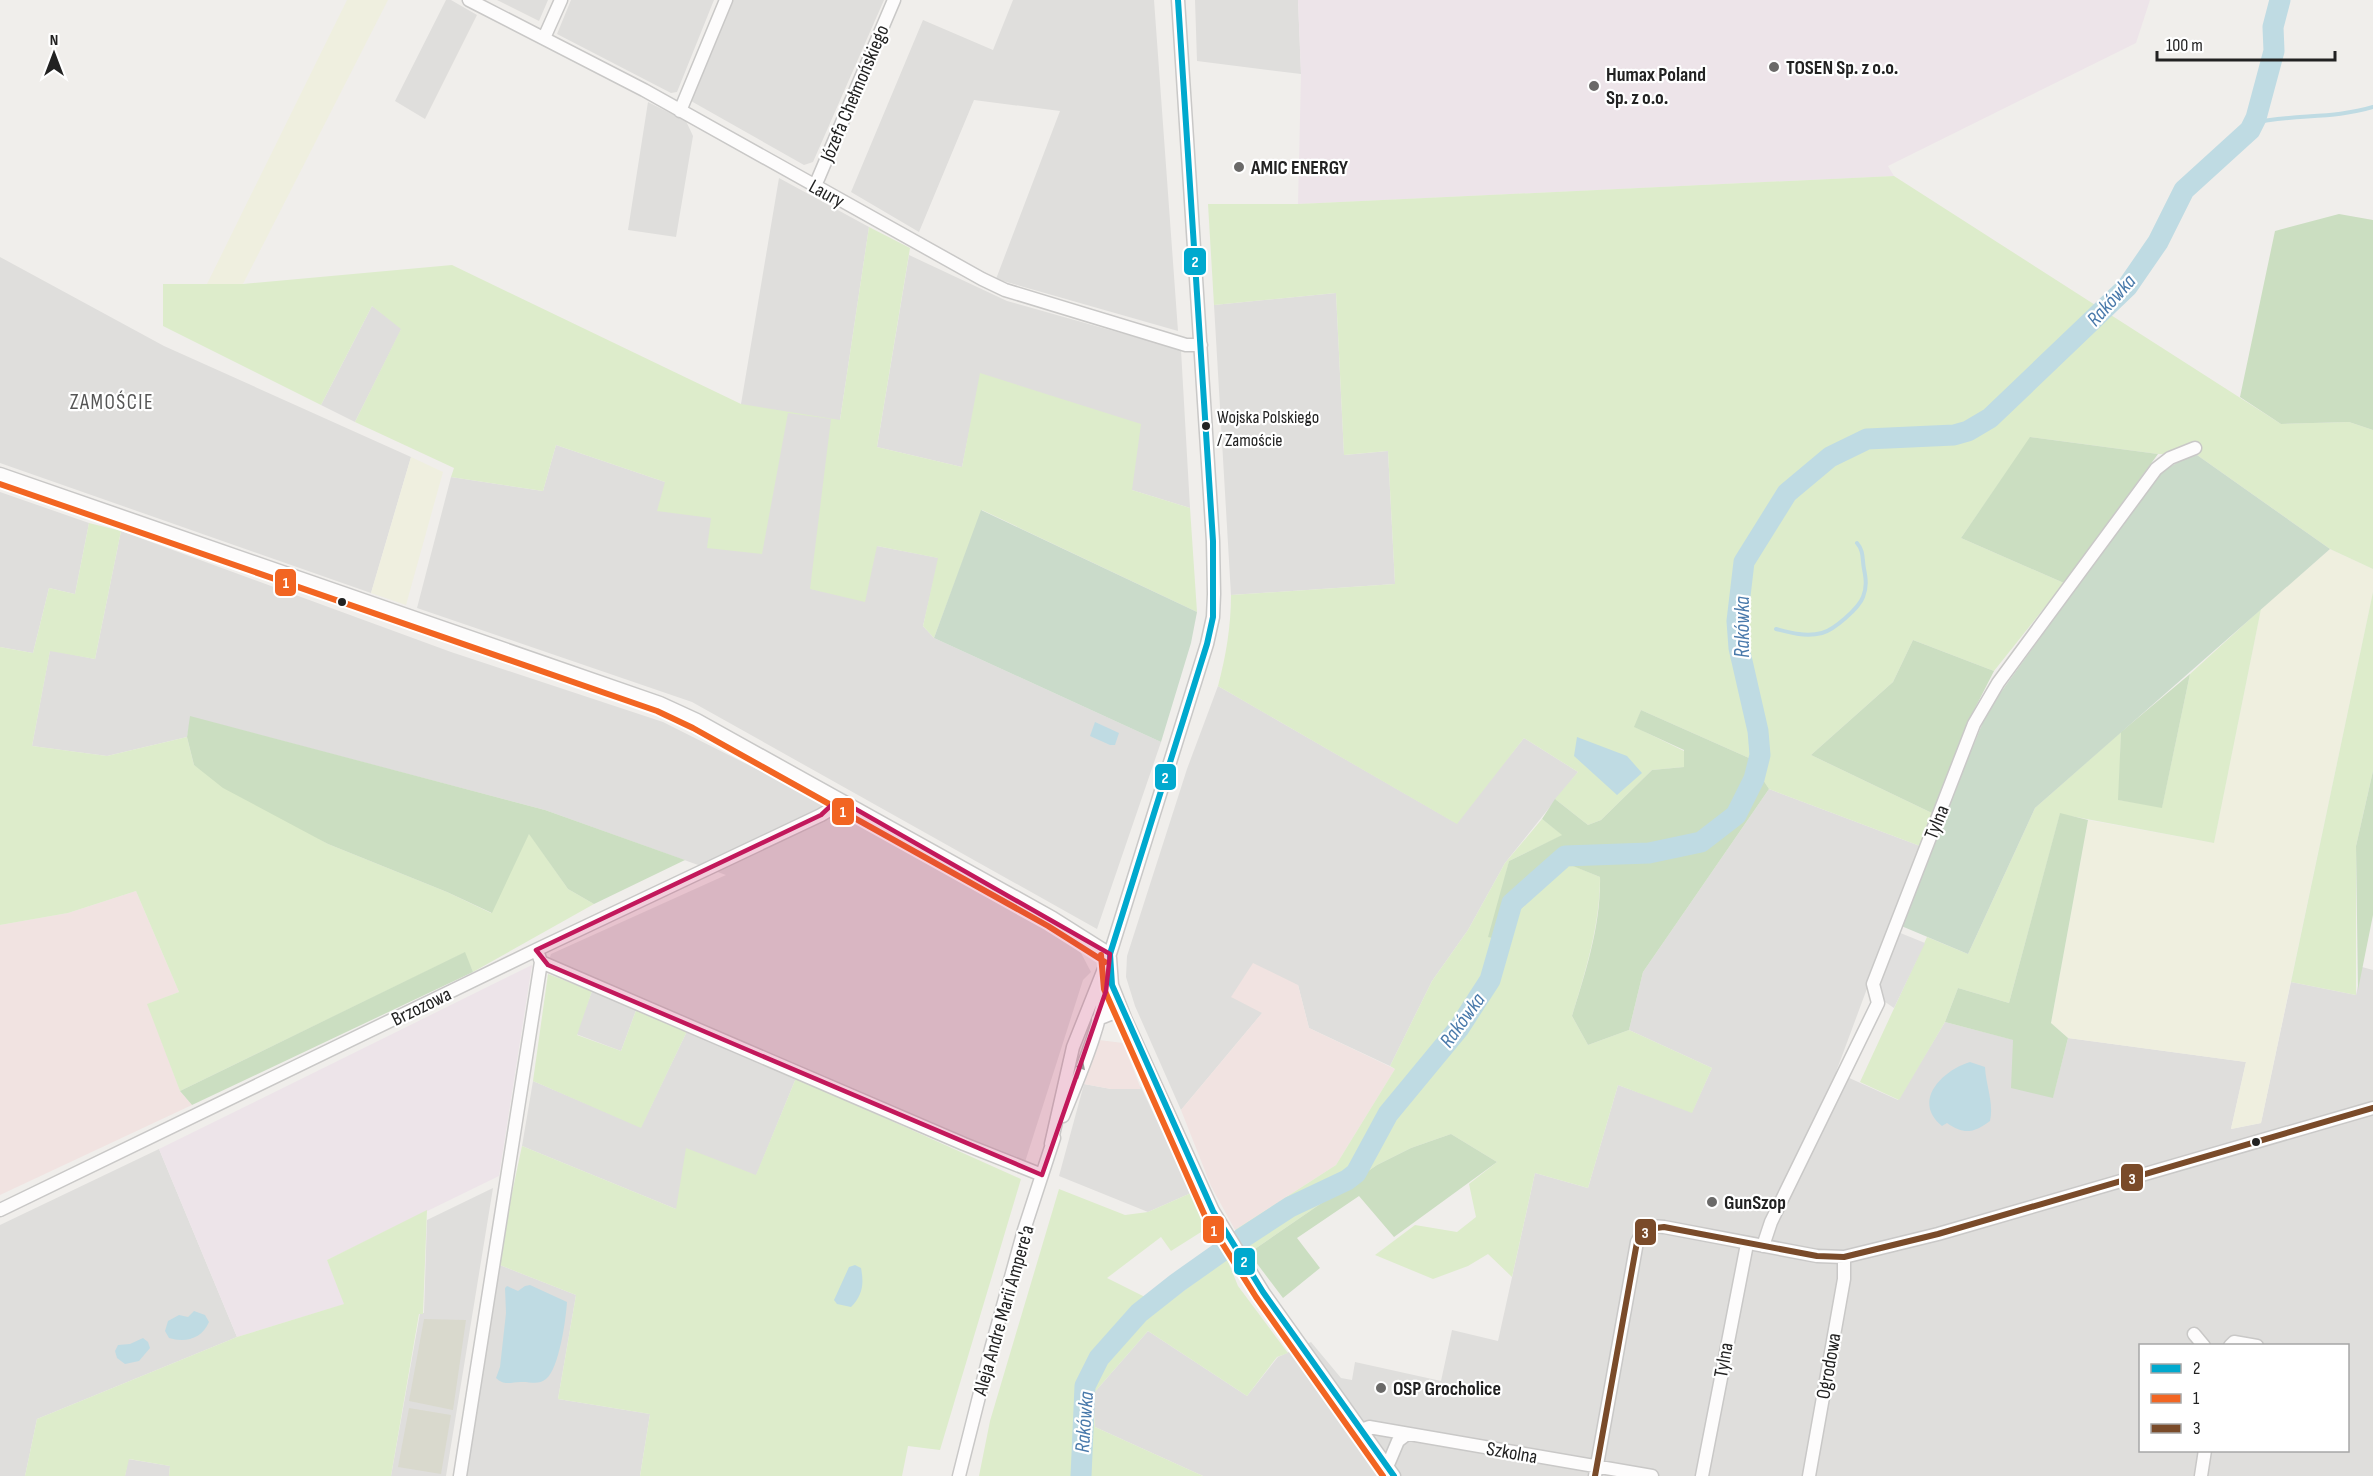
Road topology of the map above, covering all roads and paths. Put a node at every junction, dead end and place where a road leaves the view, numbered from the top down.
1 (469, 0) edge
2 (561, 0) edge
3 (726, 0) edge
4 (894, 0) edge
5 (1178, 0) edge
6 (544, 38) junction
7 (680, 111) junction
8 (814, 186) junction
9 (1201, 345) junction
10 (2194, 448) dead end
11 (0, 474) edge
12 (838, 799) junction
13 (1110, 954) junction
14 (539, 956) junction
15 (1125, 1018) junction
16 (1098, 1019) junction
17 (2373, 1108) edge
18 (1051, 1144) junction
19 (1042, 1175) junction
20 (0, 1210) edge
21 (1747, 1244) junction
22 (1764, 1246) junction
23 (1844, 1257) junction
24 (2194, 1334) dead end
25 (2202, 1344) edge
26 (1361, 1430) junction
27 (1407, 1434) junction
28 (2205, 1452) edge
29 (1391, 1471) edge
30 (1596, 1471) edge
31 (460, 1476) edge
32 (959, 1476) edge
33 (1652, 1476) edge
34 (1702, 1476) edge
35 (1809, 1476) edge
36 (2201, 1476) edge

1 - 6 street, Laury
2 - 6 street
3 - 7 street
4 - 8 street, Józefa Chełmońskiego
5 - 9 street
6 - 7 street, Laury
7 - 8 street, Laury
8 - 9 street, Laury
9 - 13 street
10 - 22 street, Tylna
11 - 12 street
12 - 13 street
12 - 14 street, Brzozowa
13 - 15 street
13 - 16 street, Aleja Andre Marii Ampere'a
13 - 18 street, Aleja Andre Marii Ampere'a
14 - 19 street
14 - 20 street, Brzozowa
14 - 31 street
15 - 16 street
15 - 26 street
18 -> 16 street, Aleja Andre Marii Ampere'a
17 - 23 street
18 - 19 street, Aleja Andre Marii Ampere'a
19 - 32 street, Aleja Andre Marii Ampere'a
21 - 22 street
21 - 30 street
21 - 34 street, Tylna
22 - 23 street
23 - 35 street, Ogrodowa
24 - 25 street
26 - 27 street, Szkolna
26 - 29 street
27 - 29 street
27 - 30 street, Szkolna
28 - 36 street
30 - 33 street, Szkolna

